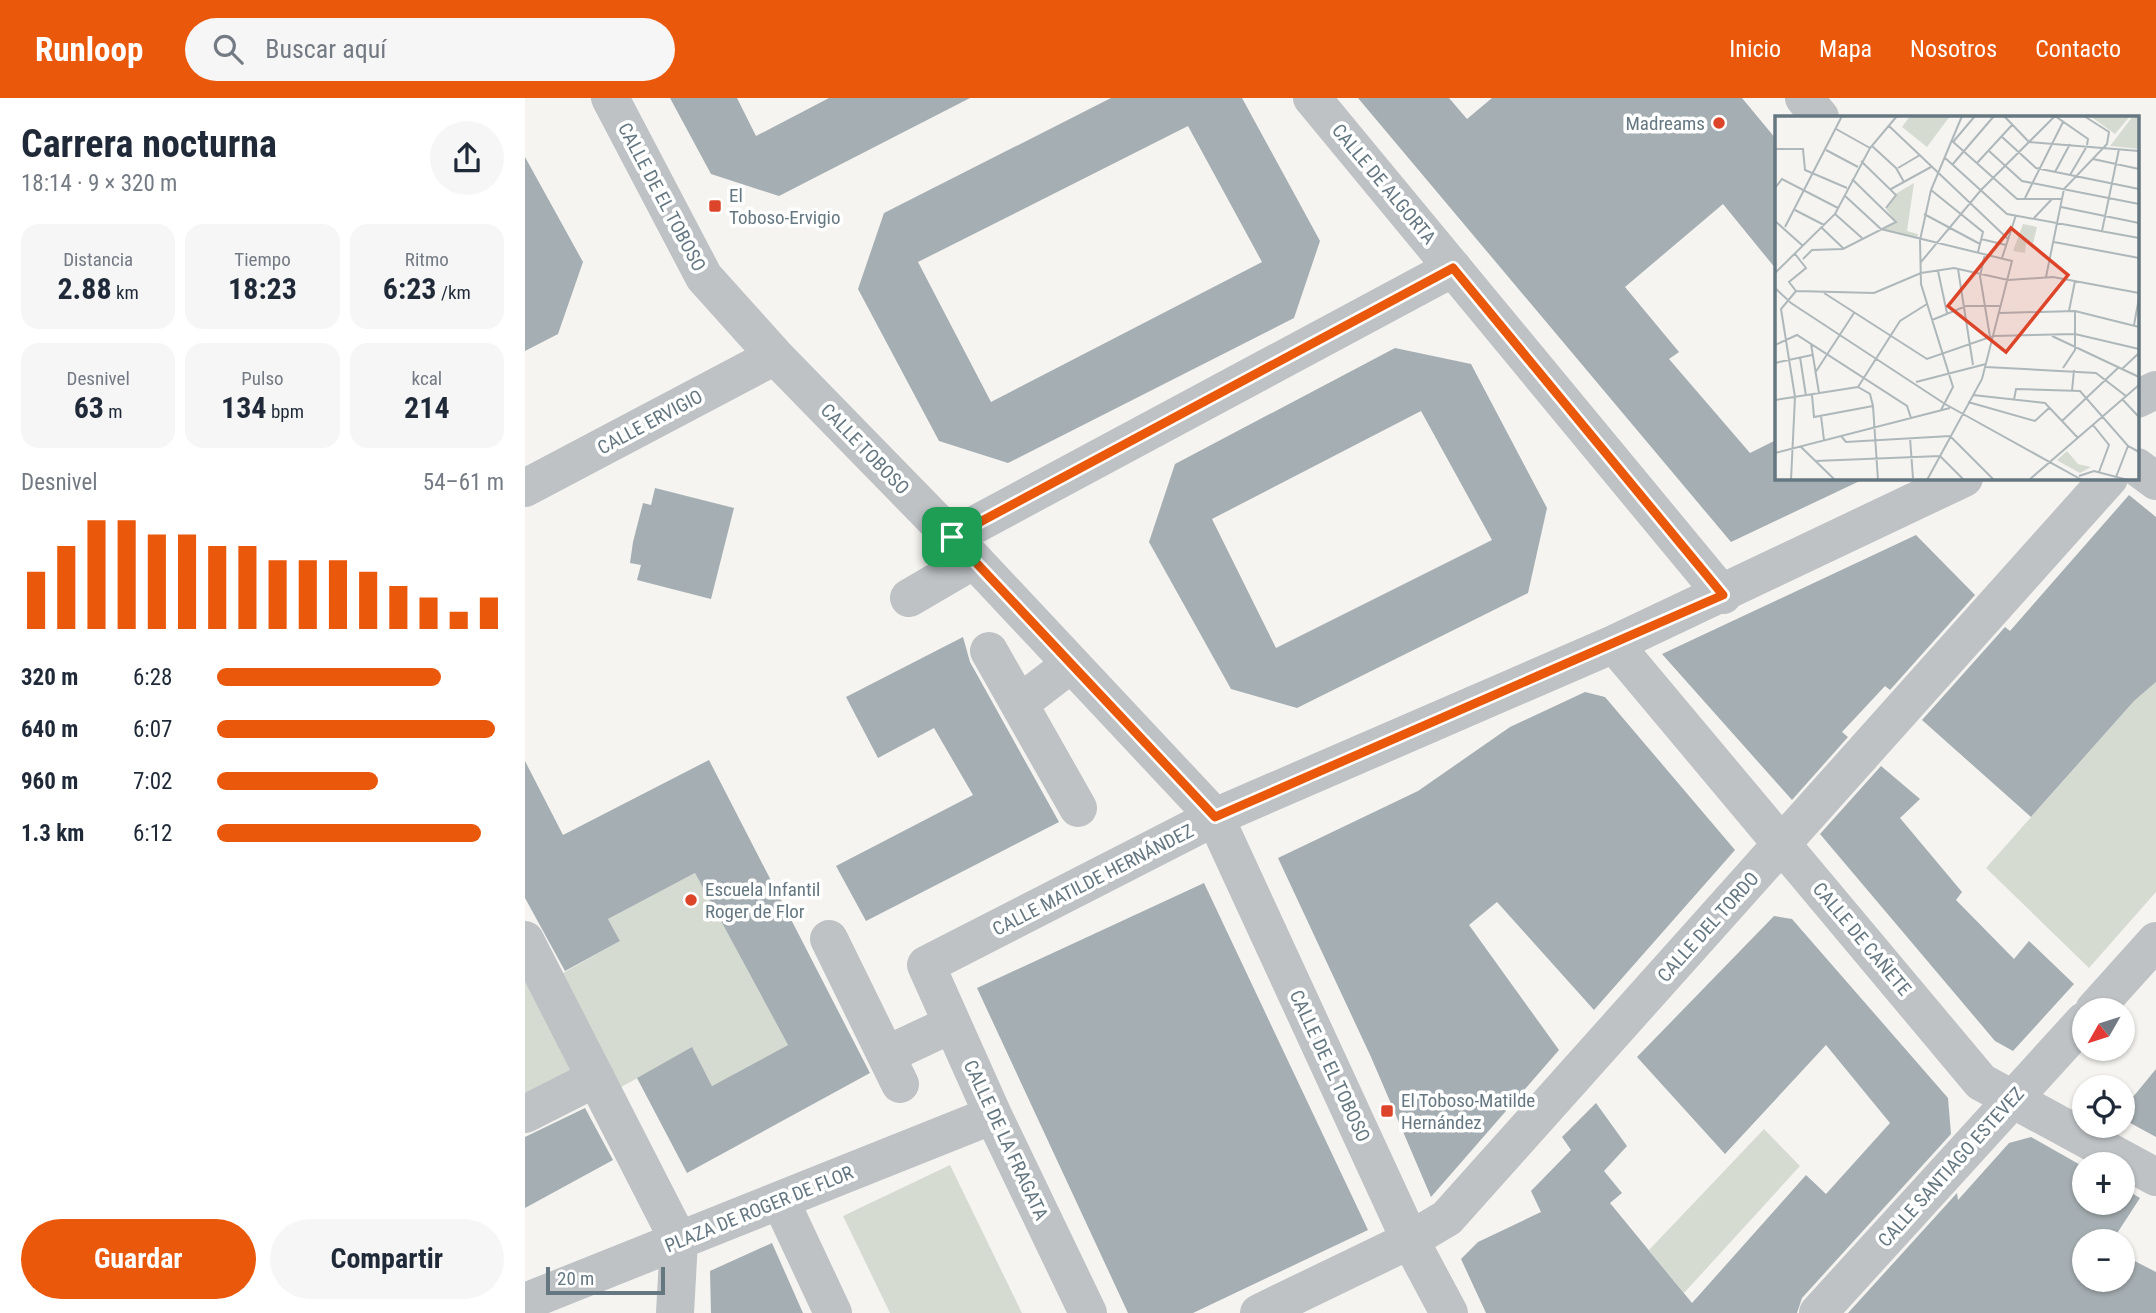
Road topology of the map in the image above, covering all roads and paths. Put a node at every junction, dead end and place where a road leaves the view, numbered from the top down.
1 (610, 98) edge
2 (1312, 98) edge
3 (1804, 98) edge
4 (1819, 116) edge
5 (1453, 268) junction
6 (775, 356) junction
7 (2156, 390) edge
8 (2139, 397) edge
9 (2139, 468) edge
10 (1959, 480) edge
11 (2107, 480) edge
12 (2156, 481) edge
13 (525, 488) edge
14 (963, 549) junction
15 (1723, 595) junction
16 (909, 598) dead end
17 (1614, 645) junction
18 (989, 651) dead end
19 (1071, 664) junction
20 (1019, 704) junction
21 (1078, 808) dead end
22 (1215, 817) junction
23 (1782, 844) junction
24 (829, 939) dead end
25 (525, 940) edge
26 (2156, 941) edge
27 (926, 965) joint
28 (2105, 998) edge
29 (952, 1024) junction
30 (2072, 1034) edge
31 (596, 1078) junction
32 (2013, 1100) junction
33 (525, 1114) edge
34 (993, 1115) junction
35 (2156, 1177) edge
36 (780, 1200) junction
37 (679, 1241) junction
38 (1410, 1241) junction
39 (525, 1302) edge
40 (675, 1313) edge
41 (833, 1313) edge
42 (1088, 1313) edge
43 (1258, 1313) edge
44 (1449, 1313) edge
45 (1818, 1313) edge

1 - 6 street, CALLE DE EL TOBOSO
2 - 5 street, CALLE DE ALGORTA
3 - 4 street
5 - 14 street
5 - 15 street, CALLE DE ALGORTA
6 - 13 street, CALLE ERVIGIO
6 - 14 street, CALLE TOBOSO
7 - 8 street
9 - 12 street
10 - 15 street, CALLE MATILDE HERNÁNDEZ
11 - 23 street, CALLE DEL TORDO
14 - 16 street
14 - 19 street, CALLE TOBOSO
15 - 17 street, CALLE MATILDE HERNÁNDEZ
17 - 22 street, CALLE MATILDE HERNÁNDEZ
17 - 23 street, CALLE DE CAÑETE
18 - 20 street
19 - 20 street
19 - 22 street, CALLE TOBOSO
20 - 21 street
22 - 27 street, CALLE MATILDE HERNÁNDEZ
22 - 38 street, CALLE DE EL TOBOSO
23 - 32 street, CALLE DE CAÑETE
23 - 38 street, CALLE DEL TORDO
24 - 29 street
25 - 31 street
26 - 28 street
27 - 29 street, CALLE DE LA FRAGATA
29 - 34 street, CALLE DE LA FRAGATA
30 - 32 street, CALLE SANTIAGO ESTEVEZ
31 - 33 street
31 - 37 street
32 - 35 street, CALLE DE CAÑETE
32 - 45 street, CALLE SANTIAGO ESTEVEZ
34 - 36 street, PLAZA DE ROGER DE FLOR
34 - 42 street, CALLE DE LA FRAGATA
36 - 37 street, PLAZA DE ROGER DE FLOR
36 - 41 street
37 - 39 street, PLAZA DE ROGER DE FLOR
37 - 40 street
38 - 43 street, CALLE DEL TORDO
38 - 44 street, CALLE DE EL TOBOSO

